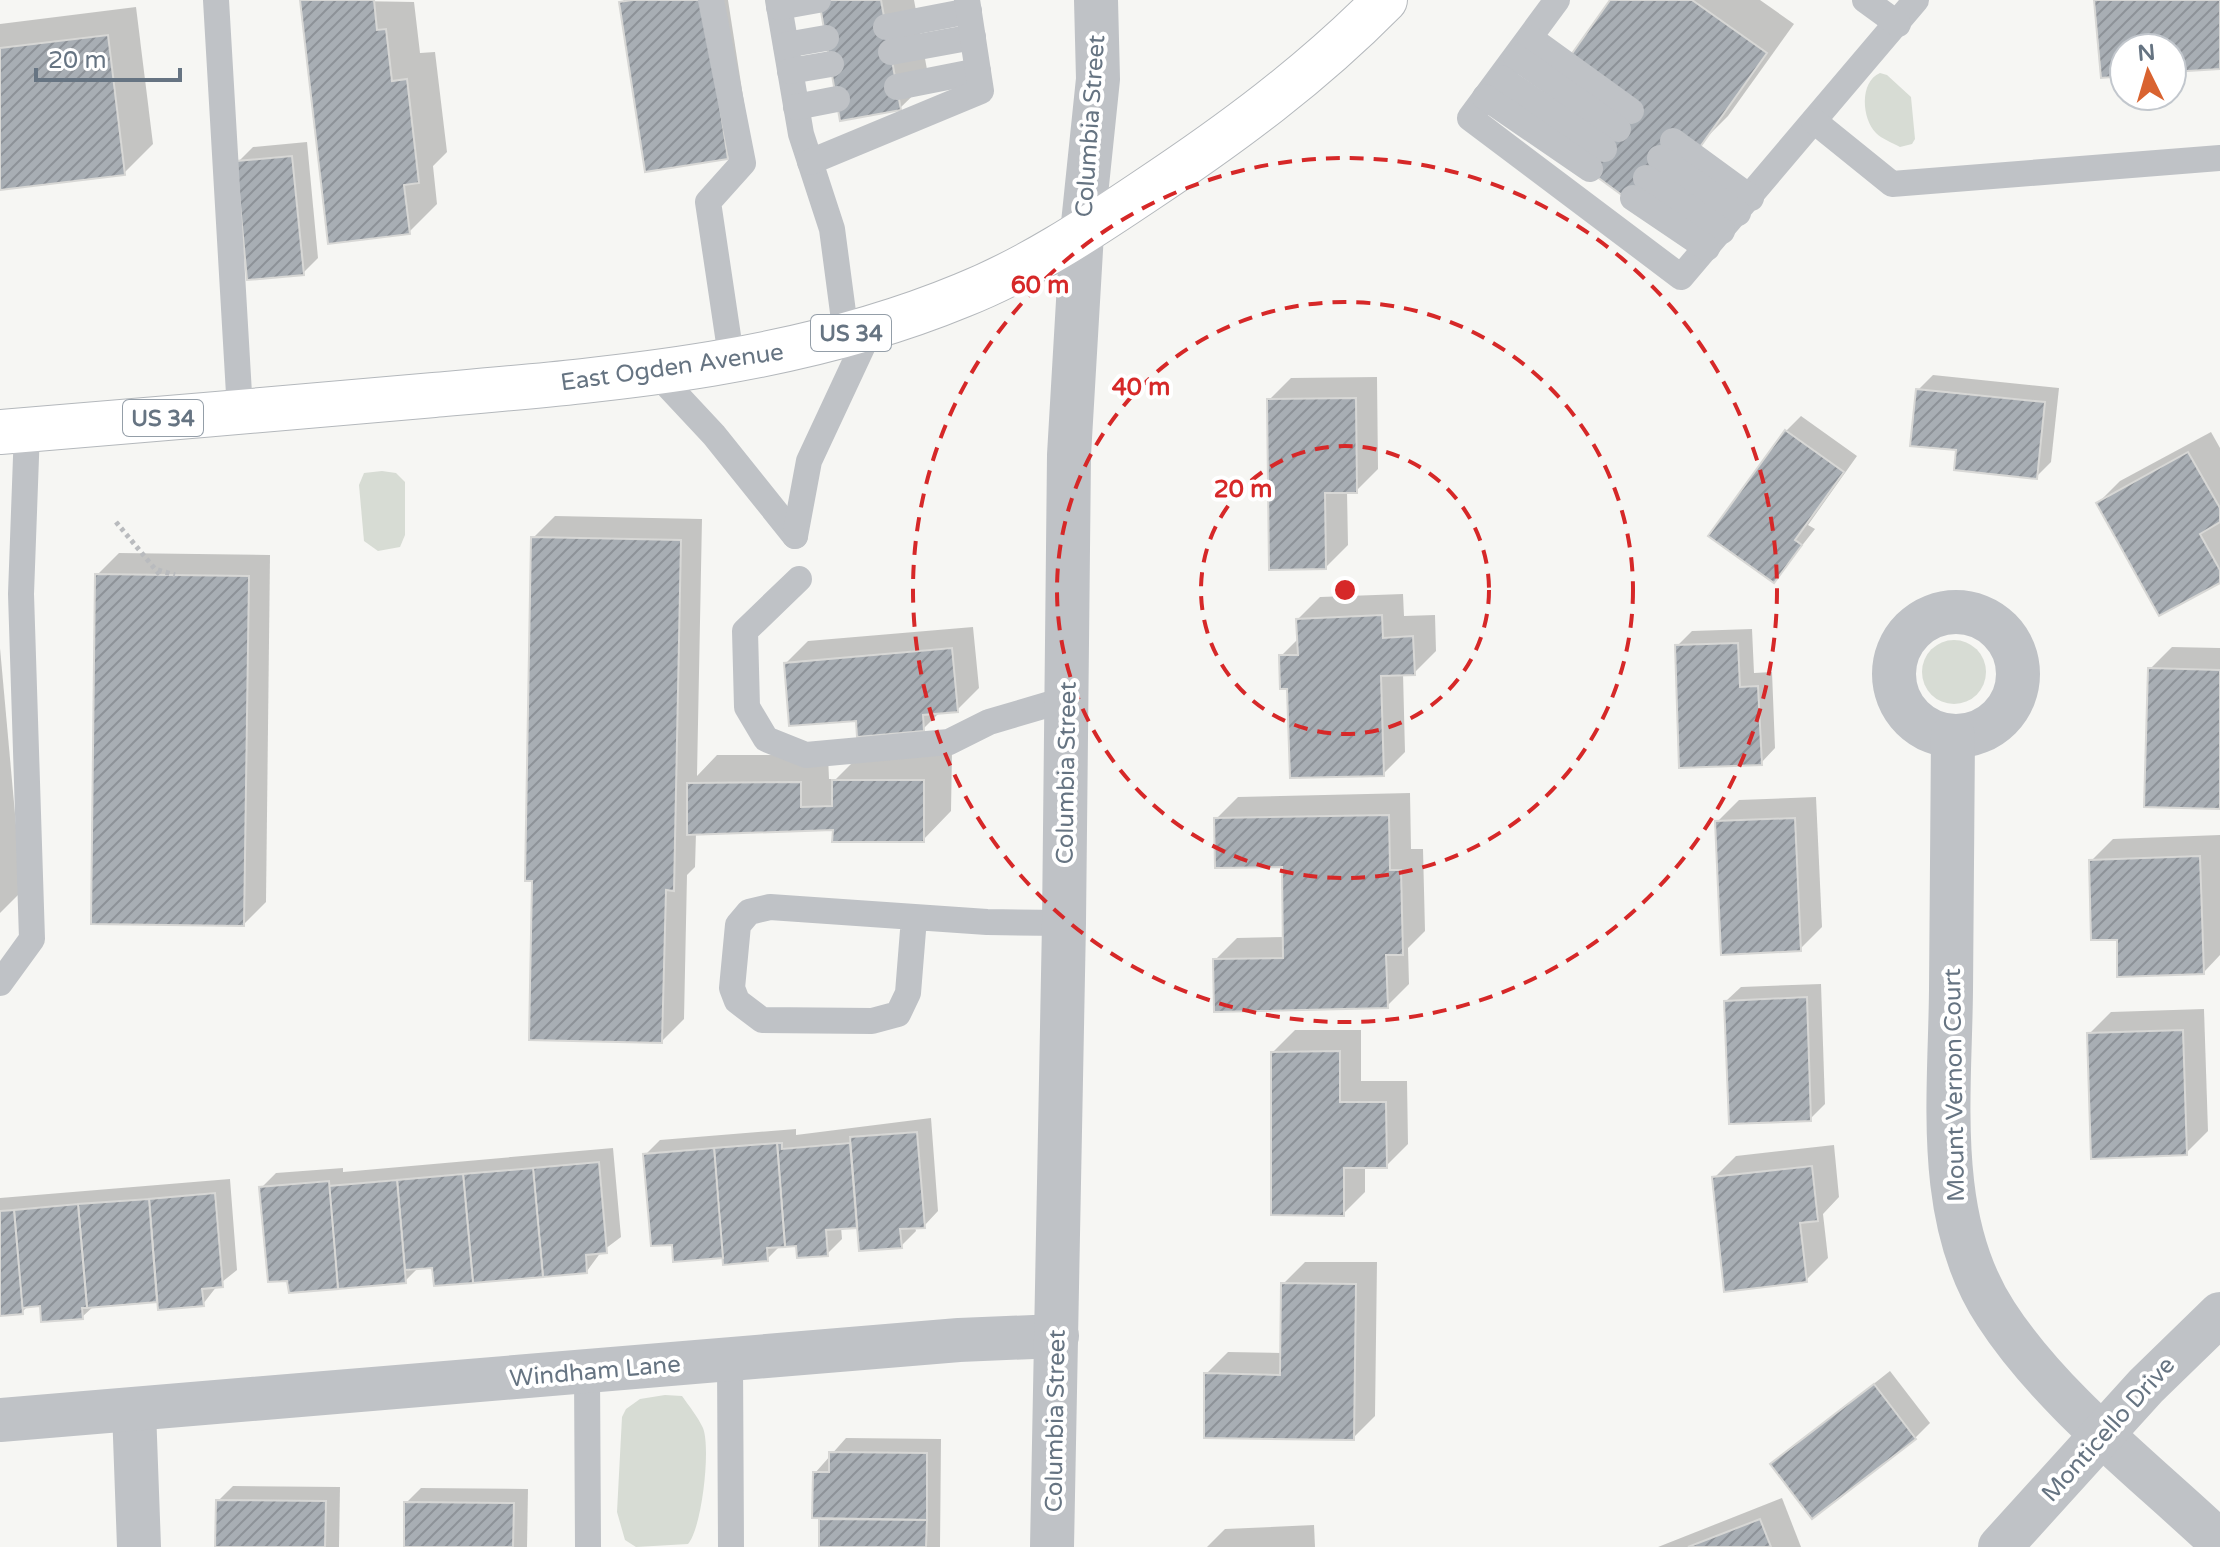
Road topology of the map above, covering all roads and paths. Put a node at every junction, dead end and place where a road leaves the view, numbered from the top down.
1 (216, 0) edge
2 (711, 0) edge
3 (818, 0) edge
4 (1096, 0) edge
5 (1385, 0) edge
6 (1557, 0) edge
7 (1865, 0) edge
8 (1916, 0) edge
9 (779, 4) edge
10 (968, 5) edge
11 (1898, 24) junction
12 (973, 37) junction
13 (826, 38) dead end
14 (786, 45) junction
15 (831, 64) dead end
16 (1508, 68) junction
17 (790, 71) junction
18 (978, 71) junction
19 (897, 87) dead end
20 (837, 99) dead end
21 (796, 107) junction
22 (1814, 121) junction
23 (2220, 158) edge
24 (810, 162) junction
25 (1729, 223) junction
26 (1082, 233) junction
27 (859, 331) junction
28 (732, 363) junction
29 (657, 374) junction
30 (240, 411) junction
31 (13, 431) edge
32 (116, 522) dead end
33 (175, 575) dead end
34 (799, 579) dead end
35 (1067, 699) junction
36 (1953, 736) dead end
37 (914, 918) junction
38 (1064, 923) junction
39 (0, 983) edge
40 (2220, 1314) edge
41 (1057, 1336) junction
42 (730, 1361) junction
43 (587, 1372) junction
44 (134, 1410) junction
45 (0, 1420) edge
46 (2103, 1432) junction
47 (2220, 1542) edge
48 (139, 1547) edge
49 (588, 1547) edge
50 (731, 1547) edge
51 (1052, 1547) edge
52 (2000, 1547) edge

1 - 30 lane
2 - 28 lane
3 - 9 lane
4 - 26 street, Columbia Street
5 - 26 main road, East Ogden Avenue / US 34
6 - 16 lane
7 - 11 lane
8 - 11 lane
9 - 14 lane
10 - 12 lane
10 - 12 lane
11 - 22 lane
12 - 18 lane
13 - 14 lane
14 - 17 lane
15 - 17 lane
16 - 16 lane
16 - 25 lane
17 - 21 lane
18 - 19 lane
18 - 24 lane
20 - 21 lane
21 - 24 lane
22 - 23 lane
22 - 25 lane
24 - 27 lane
25 - 25 lane
26 - 27 main road, East Ogden Avenue / US 34
26 - 35 street, Columbia Street
27 - 28 main road, East Ogden Avenue / US 34
27 - 29 lane
28 - 29 main road, East Ogden Avenue / US 34
29 - 30 main road, East Ogden Avenue / US 34
30 - 31 main road, East Ogden Avenue / US 34
31 - 39 lane
32 - 33 path
34 - 35 lane
35 - 38 street, Columbia Street
36 - 46 street, Mount Vernon Court
37 - 37 lane
37 - 38 lane
38 - 41 street, Columbia Street
40 - 46 street, Monticello Drive
41 - 42 street, Windham Lane
41 - 51 street, Columbia Street
42 - 43 street, Windham Lane
42 - 50 lane
43 - 44 street, Windham Lane
43 - 49 lane
44 - 45 street, Windham Lane
44 - 48 street
46 - 47 street, Mount Vernon Court
46 - 52 street, Monticello Drive

